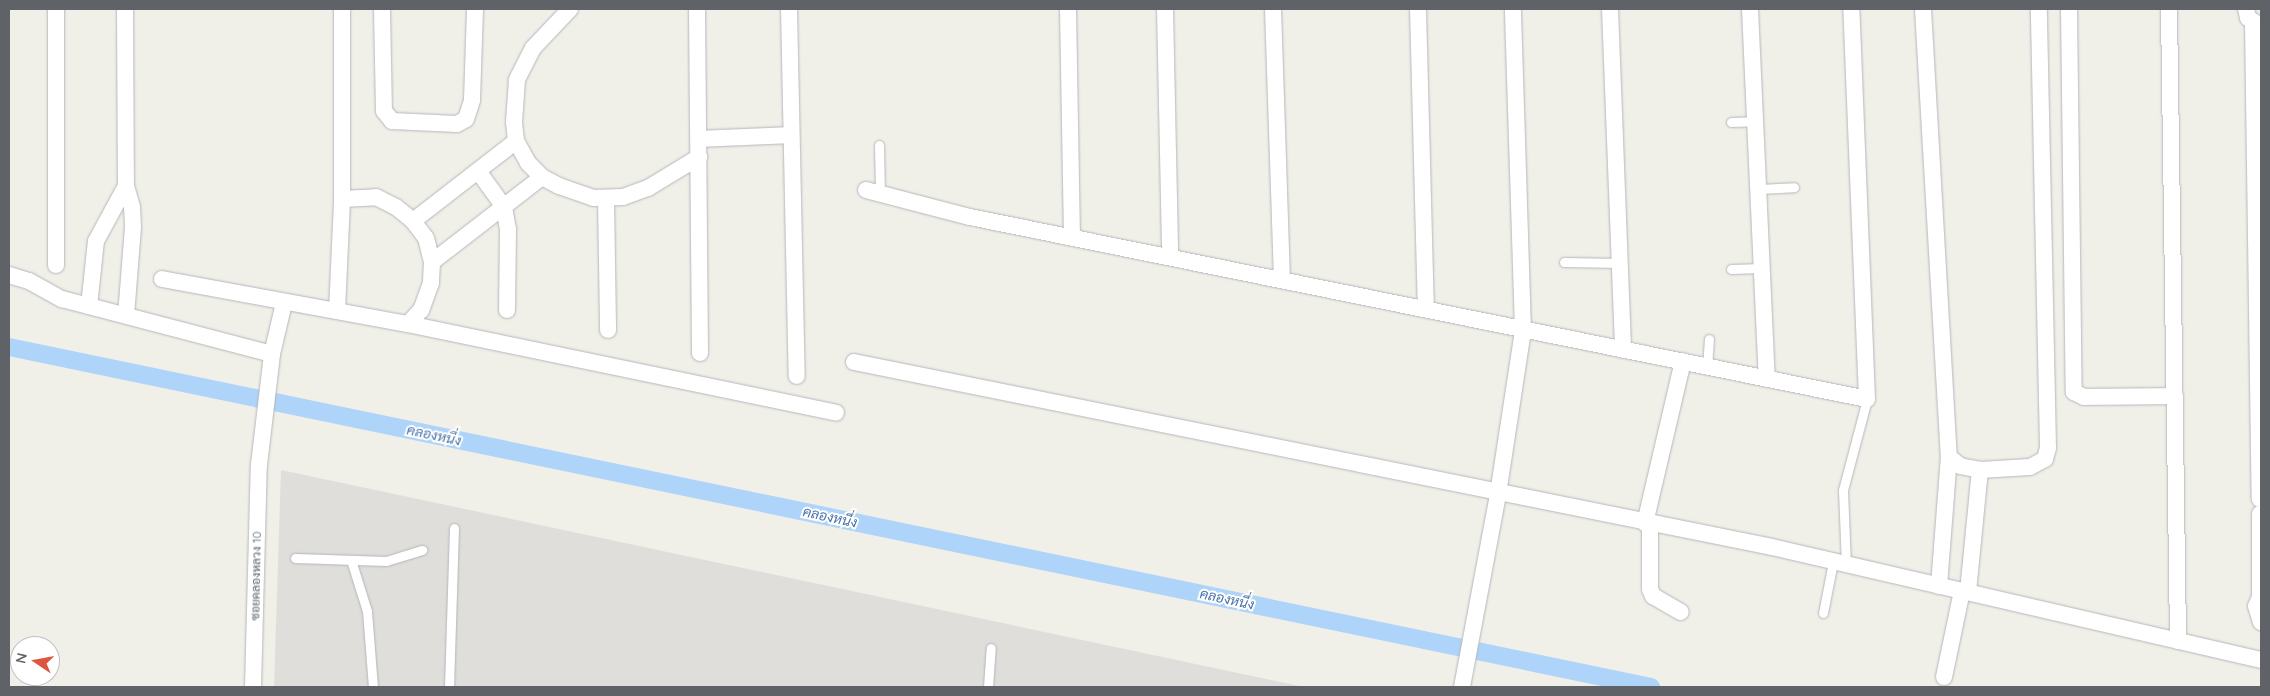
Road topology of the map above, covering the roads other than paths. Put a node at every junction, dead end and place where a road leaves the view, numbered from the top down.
1 (56, 9) edge
2 (125, 9) edge
3 (342, 9) edge
4 (382, 9) edge
5 (475, 9) edge
6 (570, 9) edge
7 (697, 9) edge
8 (789, 9) edge
9 (1068, 9) edge
10 (1165, 9) edge
11 (1273, 9) edge
12 (1418, 9) edge
13 (1513, 9) edge
14 (1610, 9) edge
15 (1750, 9) edge
16 (1851, 9) edge
17 (1924, 9) edge
18 (2039, 9) edge
19 (2069, 9) edge
20 (2169, 9) edge
21 (2246, 9) edge
22 (2257, 25) edge
23 (1755, 121) junction
24 (1731, 122) dead end
25 (791, 135) junction
26 (699, 139) junction
27 (516, 141) junction
28 (879, 145) dead end
29 (699, 157) junction
30 (478, 171) junction
31 (542, 177) junction
32 (126, 186) junction
33 (1794, 187) dead end
34 (1758, 189) junction
35 (873, 192) joint
36 (606, 198) junction
37 (342, 199) junction
38 (504, 207) junction
39 (413, 221) junction
40 (1072, 237) junction
41 (1170, 256) junction
42 (432, 262) junction
43 (1564, 262) dead end
44 (1620, 262) junction
45 (56, 265) dead end
46 (1762, 268) junction
47 (1731, 269) dead end
48 (9, 275) edge
49 (1282, 278) junction
50 (162, 279) dead end
51 (2259, 288) edge
52 (284, 303) junction
53 (89, 306) junction
54 (1426, 309) junction
55 (507, 310) dead end
56 (337, 311) junction
57 (126, 315) junction
58 (408, 324) junction
59 (608, 330) dead end
60 (1523, 332) junction
61 (1709, 339) dead end
62 (1623, 350) junction
63 (700, 353) dead end
64 (1683, 361) junction
65 (271, 362) junction
66 (854, 362) dead end
67 (1707, 367) junction
68 (797, 376) dead end
69 (1767, 379) junction
70 (2175, 396) junction
71 (1867, 399) junction
72 (836, 413) dead end
73 (1948, 458) junction
74 (1980, 470) junction
75 (2261, 477) edge
76 (1498, 494) junction
77 (2260, 507) edge
78 (1648, 524) junction
79 (454, 528) dead end
80 (422, 550) dead end
81 (295, 558) dead end
82 (350, 560) junction
83 (1840, 564) junction
84 (1939, 586) junction
85 (1965, 592) junction
86 (2260, 596) edge
87 (1681, 612) dead end
88 (1823, 613) dead end
89 (2261, 622) edge
90 (2178, 641) junction
91 (991, 648) dead end
92 (2261, 660) edge
93 (1944, 677) dead end
94 (253, 687) edge
95 (373, 687) edge
96 (449, 687) edge
97 (988, 687) edge
98 (1462, 687) edge

1 - 45 street
2 - 32 street
3 - 37 street
4 - 5 street
6 - 27 street
7 - 26 street
8 - 25 street
9 - 40 street
10 - 41 street
11 - 49 street
12 - 54 street
13 - 60 street
14 - 44 street
15 - 23 street
16 - 71 street
17 - 73 street
18 - 74 street
19 - 70 street
20 - 70 street
21 - 22 street
22 - 51 street
23 - 24 lane
23 - 34 street
25 - 26 street
25 - 68 street
26 - 29 street
27 - 30 street
27 - 31 street
28 - 35 lane
29 - 36 street
29 - 63 street
30 - 38 street
30 - 39 street
31 - 36 street
31 - 38 street
32 - 53 street
32 - 57 street
33 - 34 lane
34 - 46 street
35 - 40 street
36 - 59 street
37 - 39 street
37 - 56 street
38 - 42 street
38 - 55 street
39 - 42 street
40 - 41 street
41 - 49 street
42 - 58 street
43 - 44 lane
44 - 62 street
46 - 47 lane
46 - 69 street
48 - 53 street
49 - 54 street
50 - 52 street
51 - 75 street
52 - 56 street
52 - 65 street, ซอยคลองหลวง 10
53 - 57 street
54 - 60 street
56 - 58 street
57 - 65 street
58 - 72 street
60 - 62 street
60 - 76 street
61 - 67 lane
62 - 64 street
64 - 67 street
64 - 78 street
65 - 94 street, ซอยคลองหลวง 10
66 - 76 street
67 - 69 street
69 - 71 street
70 - 90 street
71 - 83 lane
73 - 74 street
73 - 84 street
74 - 85 street
75 - 77 street
76 - 78 street
76 - 98 street
77 - 86 street
78 - 83 street
78 - 87 street
79 - 96 lane
80 - 82 lane
81 - 82 lane
82 - 95 lane
83 - 84 street
83 - 88 lane
84 - 85 street
85 - 90 street
85 - 93 street
86 - 89 street
90 - 92 street
91 - 97 lane

